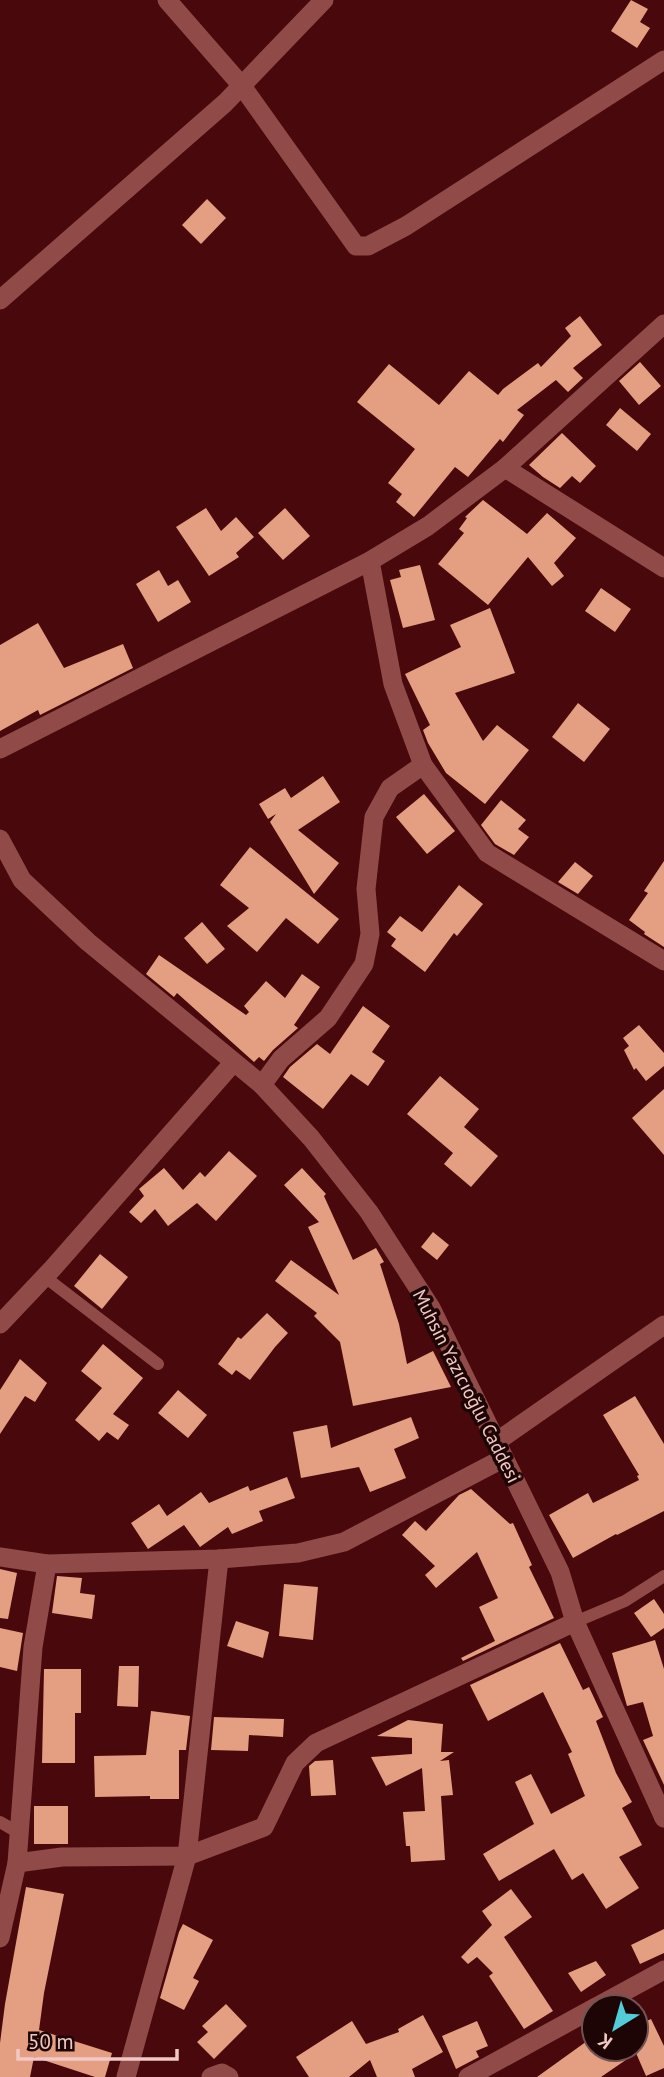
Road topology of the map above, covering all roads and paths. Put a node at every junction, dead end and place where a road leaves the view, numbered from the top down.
1 (167, 0) edge
2 (324, 0) edge
3 (664, 60) edge
4 (242, 86) junction
5 (0, 300) edge
6 (664, 324) edge
7 (505, 468) junction
8 (370, 561) junction
9 (664, 568) edge
10 (0, 749) edge
11 (423, 765) junction
12 (0, 839) edge
13 (664, 961) edge
14 (233, 1063) junction
15 (261, 1085) junction
16 (45, 1276) junction
17 (0, 1324) edge
18 (664, 1325) edge
19 (158, 1364) dead end
20 (500, 1450) junction
21 (0, 1557) edge
22 (219, 1559) junction
23 (47, 1564) junction
24 (664, 1576) edge
25 (575, 1622) junction
26 (662, 1810) edge
27 (0, 1822) edge
28 (19, 1833) junction
29 (187, 1856) junction
30 (17, 1863) junction
31 (0, 1938) edge
32 (664, 1970) edge
33 (622, 1993) edge
34 (580, 2016) edge
35 (126, 2077) edge
36 (211, 2077) edge
37 (229, 2077) edge
38 (468, 2077) edge

1 - 4 street
2 - 4 street
3 - 4 street
4 - 5 street
6 - 7 street
7 - 8 street
7 - 9 street
8 - 10 street
8 - 11 street
11 - 13 street
11 - 15 street
12 - 14 street, Muhsin Yazıcıoğlu Caddesi
14 - 15 street, Muhsin Yazıcıoğlu Caddesi
14 - 16 street
15 - 20 street, Muhsin Yazıcıoğlu Caddesi
16 - 17 street
16 - 19 lane
18 - 20 street
20 - 22 street
20 - 25 street, Muhsin Yazıcıoğlu Caddesi
21 - 23 street
22 - 23 street
22 - 29 street
23 - 28 street
24 - 25 lane
25 - 26 street, Muhsin Yazıcıoğlu Caddesi
25 - 29 street
27 - 28 lane
28 - 30 street
29 - 30 street
29 - 35 street
30 - 31 street
32 - 33 street
34 - 38 street
36 - 37 street

